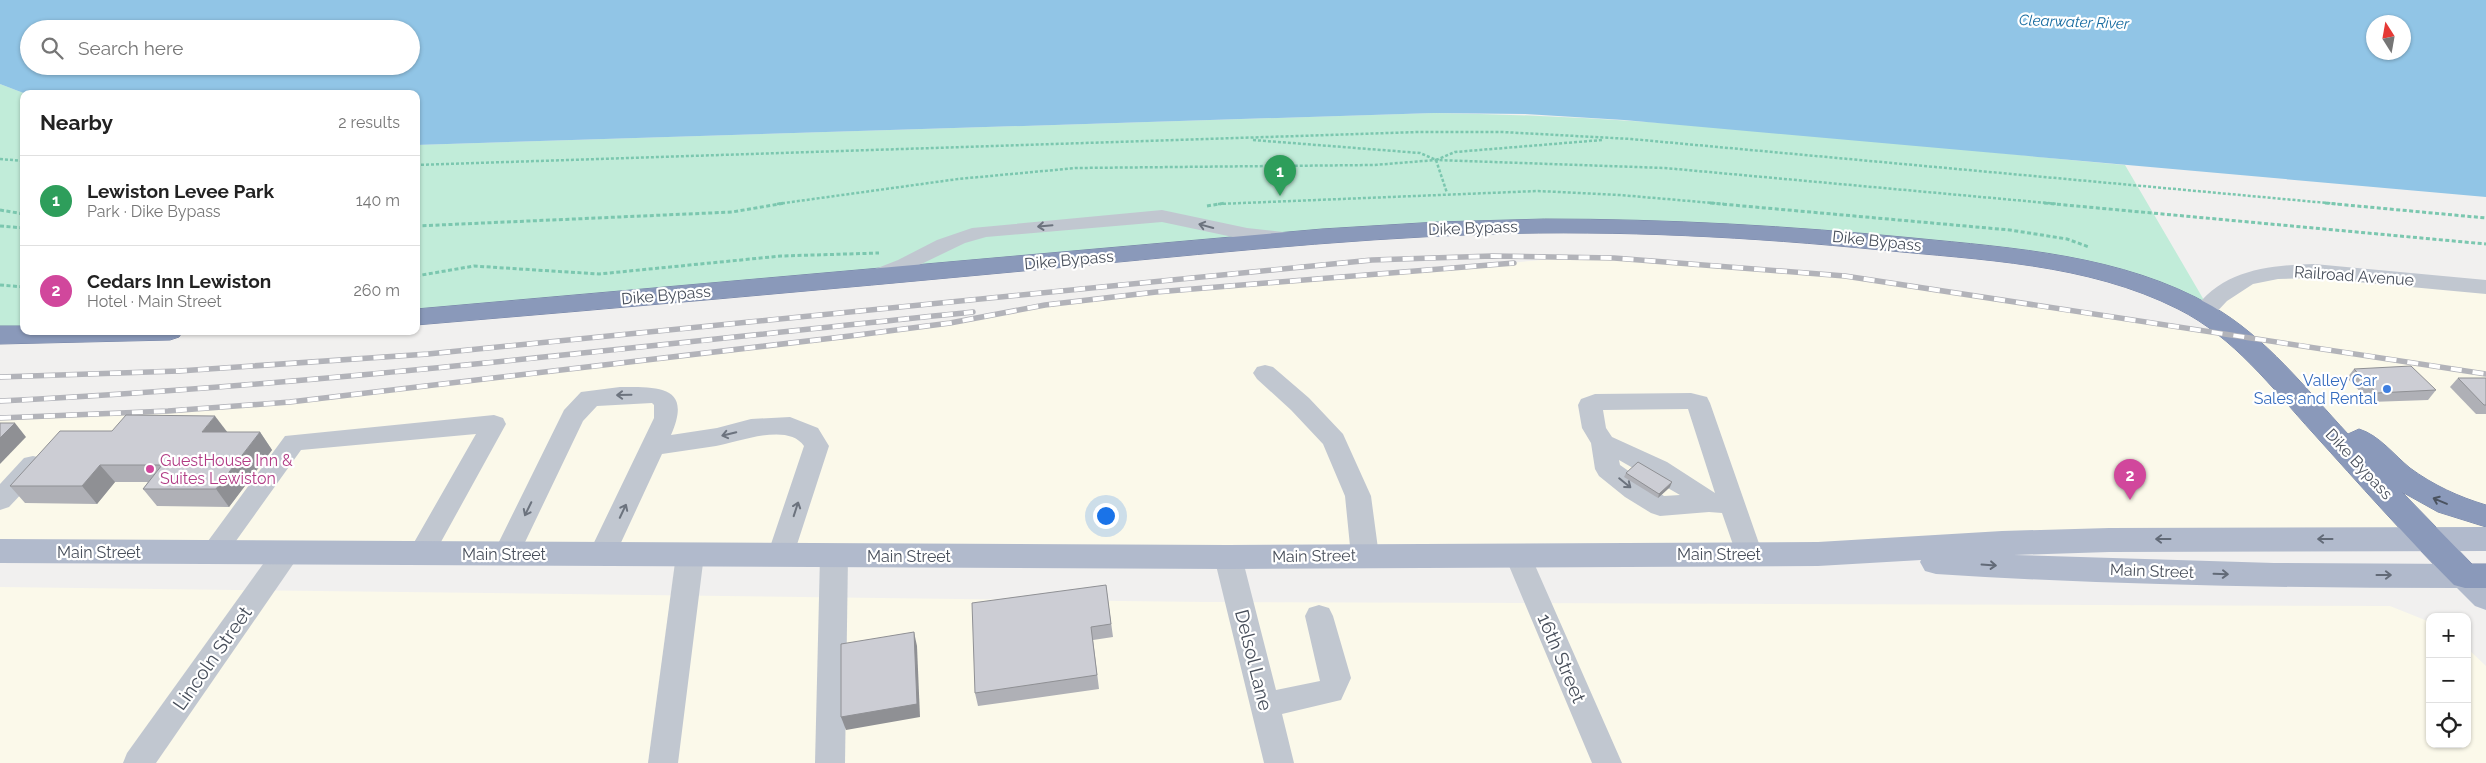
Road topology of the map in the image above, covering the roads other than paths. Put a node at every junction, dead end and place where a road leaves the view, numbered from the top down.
1 (1306, 238) junction
2 (875, 277) junction
3 (2486, 287) edge
4 (2204, 312) junction
5 (420, 317) edge
6 (0, 335) edge
7 (20, 335) edge
8 (2257, 353) junction
9 (1265, 373) dead end
10 (653, 446) junction
11 (48, 449) edge
12 (0, 500) edge
13 (1720, 503) junction
14 (2486, 516) edge
15 (2426, 539) junction
16 (2486, 539) edge
17 (0, 551) edge
18 (213, 552) junction
19 (286, 553) junction
20 (421, 554) junction
21 (506, 554) junction
22 (1517, 554) junction
23 (1749, 554) junction
24 (1818, 554) junction
25 (602, 555) junction
26 (690, 555) junction
27 (781, 556) junction
28 (834, 556) junction
29 (1365, 556) junction
30 (1228, 557) junction
31 (2479, 583) edge
32 (1319, 616) dead end
33 (1265, 705) junction
34 (138, 763) edge
35 (663, 763) edge
36 (830, 763) edge
37 (1279, 763) edge
38 (1607, 763) edge

1 - 2 highway, Dike Bypass
1 -> 2 street
1 - 4 highway, Dike Bypass
2 - 5 highway, Dike Bypass
3 - 4 street, Railroad Avenue
4 - 8 highway, Dike Bypass
6 - 7 highway
14 -> 8 highway
8 - 15 highway, Dike Bypass
9 - 29 street
10 -> 21 street
25 -> 10 street
27 -> 10 street
11 - 12 street
13 - 13 street
13 - 23 street
15 - 16 main road, Main Street
15 -> 24 main road, Main Street
15 - 31 highway, Dike Bypass
17 - 18 main road, Main Street
18 - 19 main road, Main Street
18 - 20 street
19 - 20 main road, Main Street
19 - 34 street, Lincoln Street
20 - 21 main road, Main Street
21 - 25 main road, Main Street
22 - 23 main road, Main Street
22 - 29 main road, Main Street
22 - 38 street, 16th Street
23 - 24 main road, Main Street
24 -> 31 main road, Main Street
25 - 26 main road, Main Street
26 - 27 main road, Main Street
26 - 35 street
27 - 28 main road, Main Street
28 - 30 main road, Main Street
28 - 36 street
29 - 30 main road, Main Street
30 - 33 street, Delsol Lane
32 - 33 street
33 - 37 street, Delsol Lane

